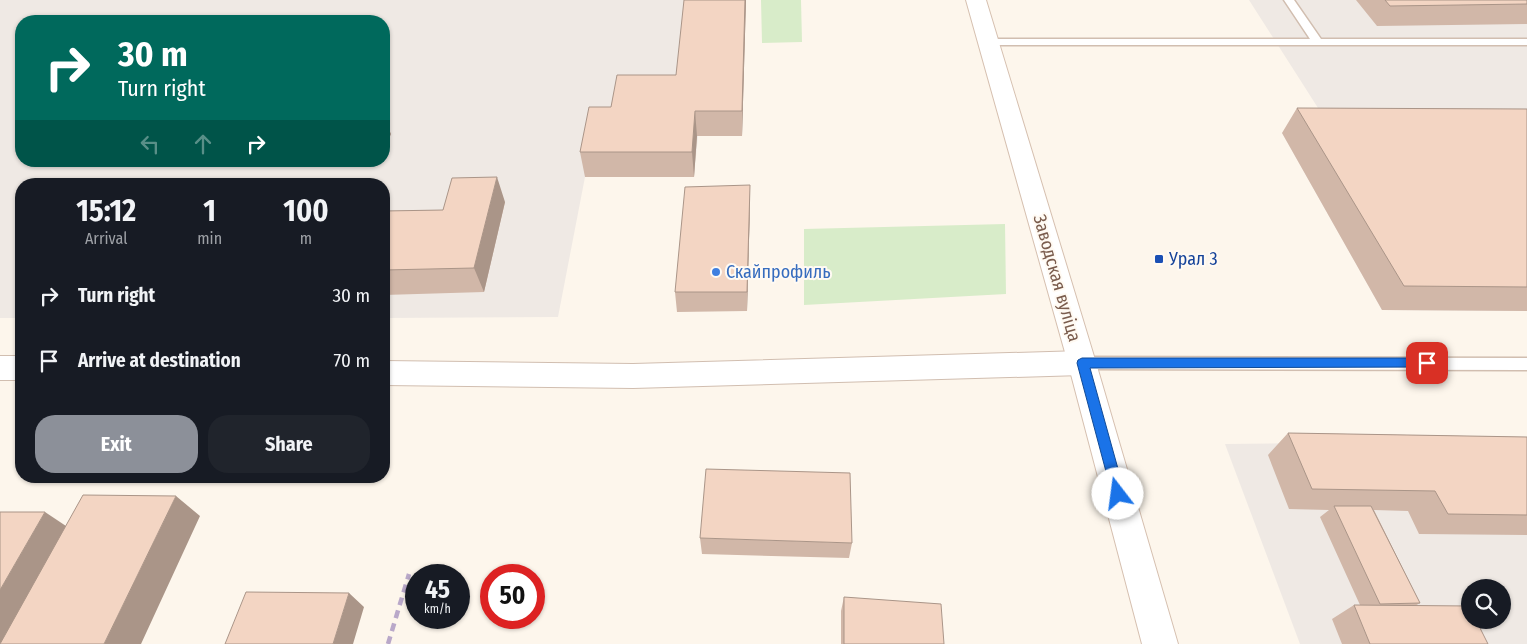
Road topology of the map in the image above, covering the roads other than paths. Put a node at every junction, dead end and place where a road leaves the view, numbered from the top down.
1 (976, 0) edge
2 (1289, 0) edge
3 (987, 42) junction
4 (1318, 42) junction
5 (1527, 42) edge
6 (1082, 363) junction
7 (1527, 364) edge
8 (0, 368) edge
9 (15, 368) edge
10 (390, 373) edge
11 (1160, 644) edge

1 - 3 main road, Заводская вуліца
2 - 4 lane
3 - 4 lane
3 - 6 main road, Заводская вуліца
4 - 5 lane
6 - 7 lane
6 - 10 main road
6 - 11 main road, Заводская вуліца
8 - 9 main road

